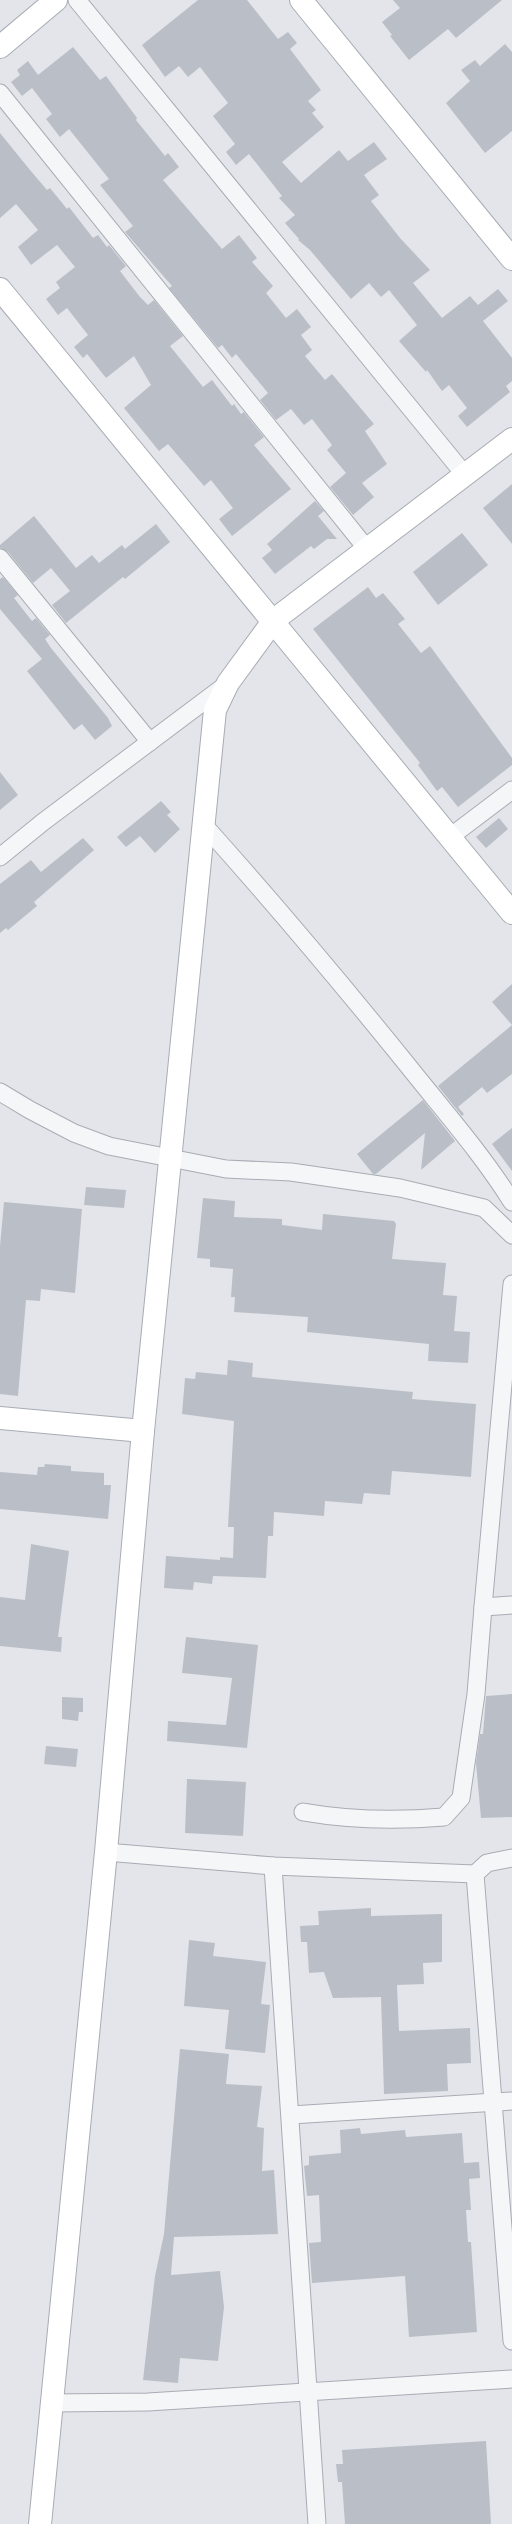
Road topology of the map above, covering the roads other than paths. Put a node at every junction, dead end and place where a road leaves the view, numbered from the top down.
1 (56, 0) edge
2 (77, 0) edge
3 (302, 0) edge
4 (0, 47) edge
5 (0, 93) edge
6 (512, 259) edge
7 (0, 289) edge
8 (512, 439) edge
9 (465, 475) junction
10 (367, 550) junction
11 (0, 558) edge
12 (274, 620) junction
13 (228, 683) junction
14 (150, 742) junction
15 (512, 790) edge
16 (203, 824) junction
17 (450, 837) junction
18 (0, 857) edge
19 (512, 913) edge
20 (0, 1092) edge
21 (170, 1159) junction
22 (512, 1202) edge
23 (512, 1235) edge
24 (512, 1284) edge
25 (0, 1418) edge
26 (143, 1431) junction
27 (512, 1605) edge
28 (483, 1607) junction
29 (303, 1812) dead end
30 (106, 1852) junction
31 (512, 1858) edge
32 (273, 1866) junction
33 (475, 1874) junction
34 (512, 2101) edge
35 (493, 2103) junction
36 (291, 2115) junction
37 (512, 2341) edge
38 (512, 2379) edge
39 (308, 2391) junction
40 (52, 2403) junction
41 (40, 2524) edge
42 (317, 2524) edge

1 - 4 street
2 - 9 street
3 - 6 street
5 - 10 street
7 - 12 street
8 - 9 street
9 - 10 street
10 - 12 street
11 - 14 street
12 - 13 street
12 - 17 street
13 - 14 street
13 - 16 street
14 - 18 street
15 - 17 street
16 - 21 street
16 - 22 street
17 - 19 street
20 - 21 street
21 - 23 street
21 - 26 street
24 - 28 street
25 - 26 street
26 - 30 street
27 - 28 street
28 - 29 street
30 - 32 street
30 - 40 street
31 - 33 street
32 - 33 street
32 - 36 street
33 - 35 street
34 - 35 street
35 - 36 street
35 - 37 street
36 - 39 street
38 - 39 street
39 - 40 street
39 - 42 street
40 - 41 street

